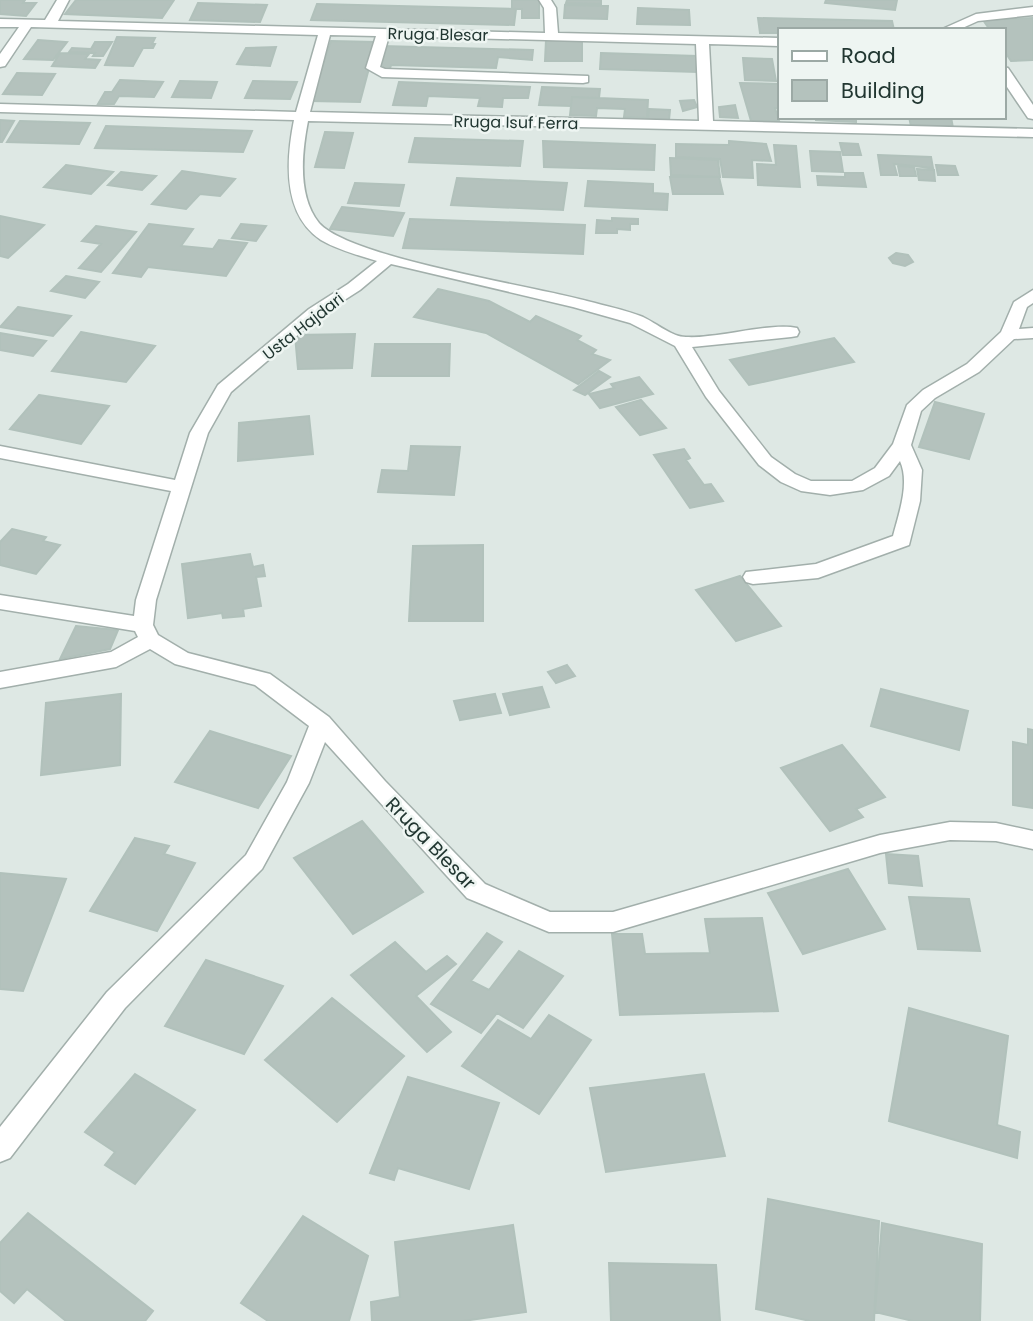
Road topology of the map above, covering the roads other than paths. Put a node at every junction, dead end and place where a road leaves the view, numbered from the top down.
1 (63, 0) edge
2 (545, 0) edge
3 (1033, 11) edge
4 (0, 23) edge
5 (28, 23) junction
6 (50, 23) junction
7 (951, 28) edge
8 (325, 32) junction
9 (384, 32) junction
10 (552, 37) junction
11 (702, 39) junction
12 (778, 42) edge
13 (0, 63) edge
14 (1005, 74) edge
15 (583, 79) dead end
16 (0, 108) edge
17 (1033, 115) edge
18 (299, 118) junction
19 (706, 124) junction
20 (1033, 133) edge
21 (388, 259) junction
22 (1033, 295) edge
23 (790, 332) dead end
24 (1033, 333) edge
25 (1009, 334) junction
26 (681, 343) junction
27 (902, 445) junction
28 (0, 452) edge
29 (180, 487) junction
30 (753, 578) dead end
31 (0, 602) edge
32 (146, 632) junction
33 (0, 680) edge
34 (321, 723) junction
35 (1033, 840) edge
36 (0, 1149) edge

1 - 6 street
2 - 10 street
3 - 7 street
4 - 5 street, Rruga Blesar
5 - 6 street, Rruga Blesar
5 - 13 street
6 - 8 street, Rruga Blesar
8 - 9 street, Rruga Blesar
8 - 18 street
9 - 10 street, Rruga Blesar
9 - 15 street
10 - 11 street
11 - 12 street
11 - 19 street
14 - 17 street
16 - 18 street, Rruga Isuf Ferra
18 - 19 street, Rruga Isuf Ferra
18 - 21 street
19 - 20 street, Rruga Isuf Ferra
21 - 26 street
21 - 29 street, Usta Hajdari
22 - 25 street
23 - 26 street
24 - 25 street
25 - 27 street
26 - 27 street
27 - 30 street
28 - 29 street
29 - 32 street
31 - 32 street
32 - 33 street
32 - 34 street, Rruga Blesar
34 - 35 street, Rruga Blesar
34 - 36 street

